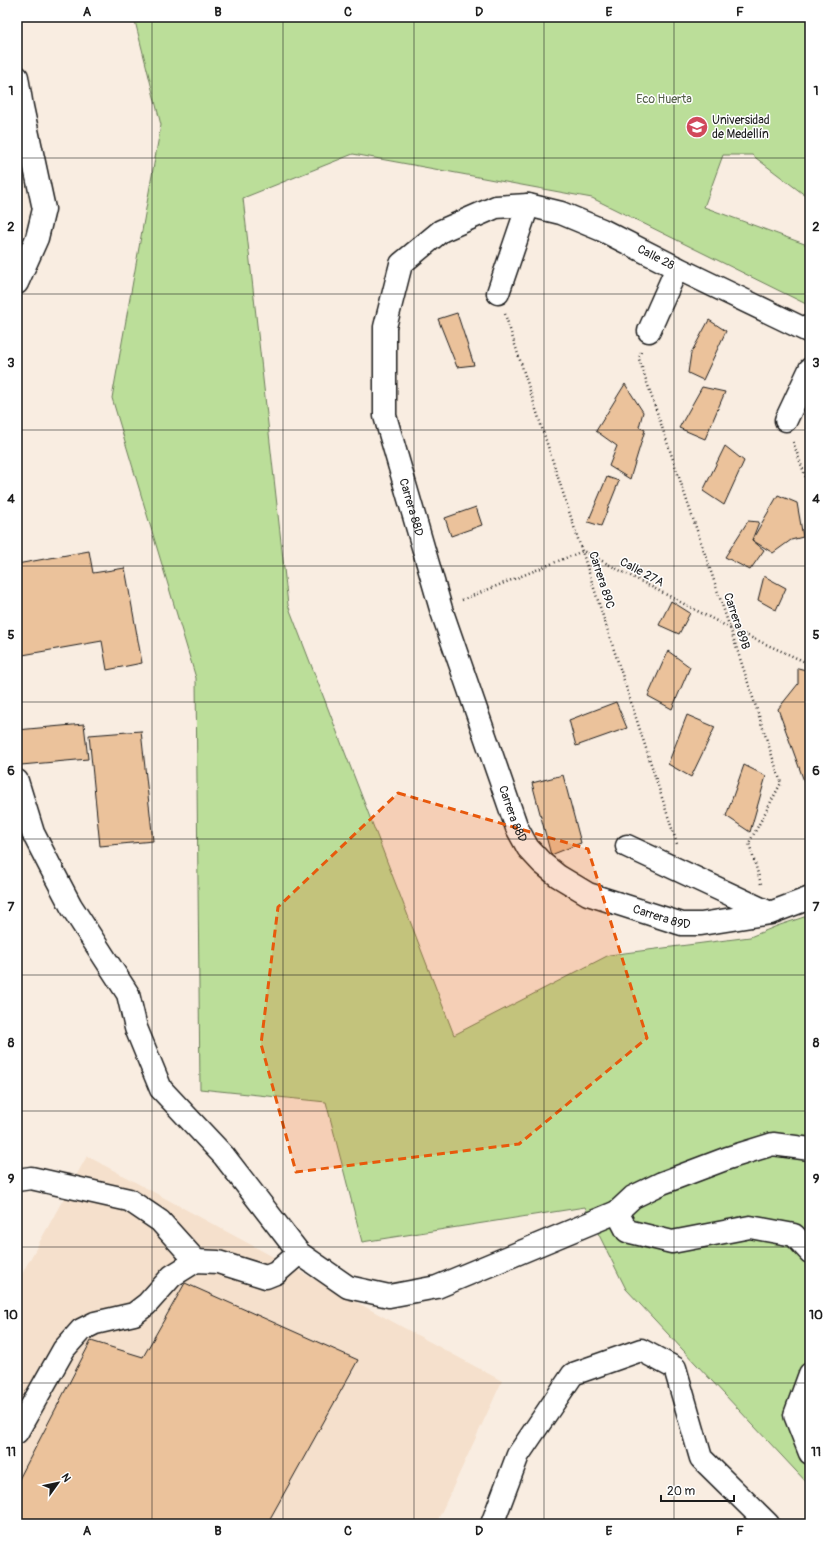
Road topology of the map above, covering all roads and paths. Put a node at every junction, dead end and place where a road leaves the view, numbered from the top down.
1 (17, 77) edge
2 (528, 205) junction
3 (496, 207) joint
4 (677, 268) junction
5 (17, 283) edge
6 (498, 293) joint
7 (649, 331) joint
8 (810, 332) edge
9 (810, 369) edge
10 (786, 420) joint
11 (810, 489) edge
12 (583, 551) junction
13 (441, 609) junction
14 (730, 628) junction
15 (810, 664) edge
16 (17, 781) edge
17 (627, 846) dead end
18 (528, 848) joint
19 (687, 874) junction
20 (810, 898) edge
21 (770, 912) junction
22 (810, 1149) edge
23 (17, 1180) edge
24 (617, 1212) junction
25 (810, 1252) edge
26 (299, 1253) junction
27 (196, 1260) junction
28 (810, 1374) edge
29 (17, 1432) edge
30 (810, 1453) edge
31 (492, 1524) edge
32 (768, 1524) edge

1 - 5 street
2 - 3 street, Calle 28
2 - 4 street, Calle 28
2 - 6 street
3 - 13 street, Carrera 88D
4 - 7 street
4 - 8 street, Calle 28
6 - 12 path, Carrera 89C
7 - 14 path, Carrera 89B
9 - 10 street
10 - 11 path
12 - 13 path
12 - 14 path, Calle 27A
12 - 19 path, Carrera 89C
13 - 18 street, Carrera 88D
14 - 15 path, Calle 27A
14 - 21 path, Carrera 89B
16 - 26 street
17 - 19 street
18 - 21 street, Carrera 89D
19 - 21 street
20 - 21 street, Carrera 89D
22 - 24 street
23 - 27 street
24 - 25 street
24 - 26 street
26 - 27 street
27 - 29 street
28 - 30 street
31 - 32 street

